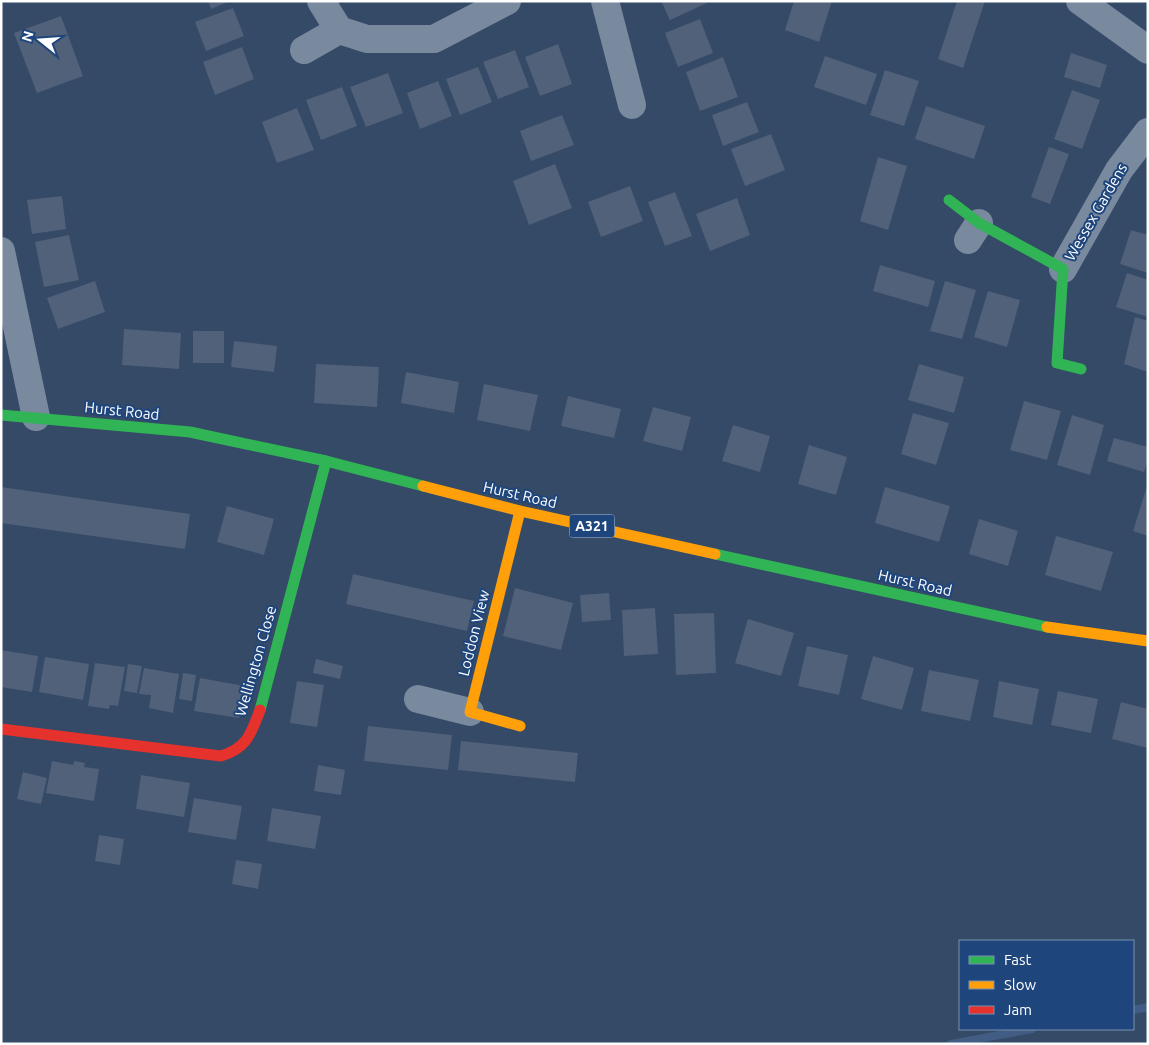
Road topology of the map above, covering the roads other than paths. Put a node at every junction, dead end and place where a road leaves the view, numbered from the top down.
1 (321, 1) edge
2 (507, 1) edge
3 (605, 1) edge
4 (1080, 1) edge
5 (339, 30) junction
6 (304, 50) dead end
7 (1148, 50) edge
8 (632, 105) dead end
9 (1148, 132) edge
10 (949, 200) dead end
11 (1, 251) edge
12 (1063, 268) junction
13 (1081, 369) dead end
14 (1, 415) edge
15 (36, 417) junction
16 (326, 461) junction
17 (520, 511) junction
18 (1148, 641) edge
19 (418, 699) dead end
20 (470, 712) junction
21 (520, 726) dead end
22 (1, 730) edge

1 - 5 street
2 - 5 street
3 - 8 street
4 - 7 street
5 - 6 street
9 - 12 street, Wessex Gardens
10 - 12 main road, Wessex Gardens
11 - 15 street
12 - 13 main road, Wessex Gardens
14 - 15 main road, Hurst Road / A321
15 - 16 main road, Hurst Road / A321
16 - 17 main road, Hurst Road / A321
16 - 22 main road, Wellington Close
17 - 18 main road, Hurst Road / A321
17 - 20 main road, Loddon View
19 - 20 street
20 - 21 main road

